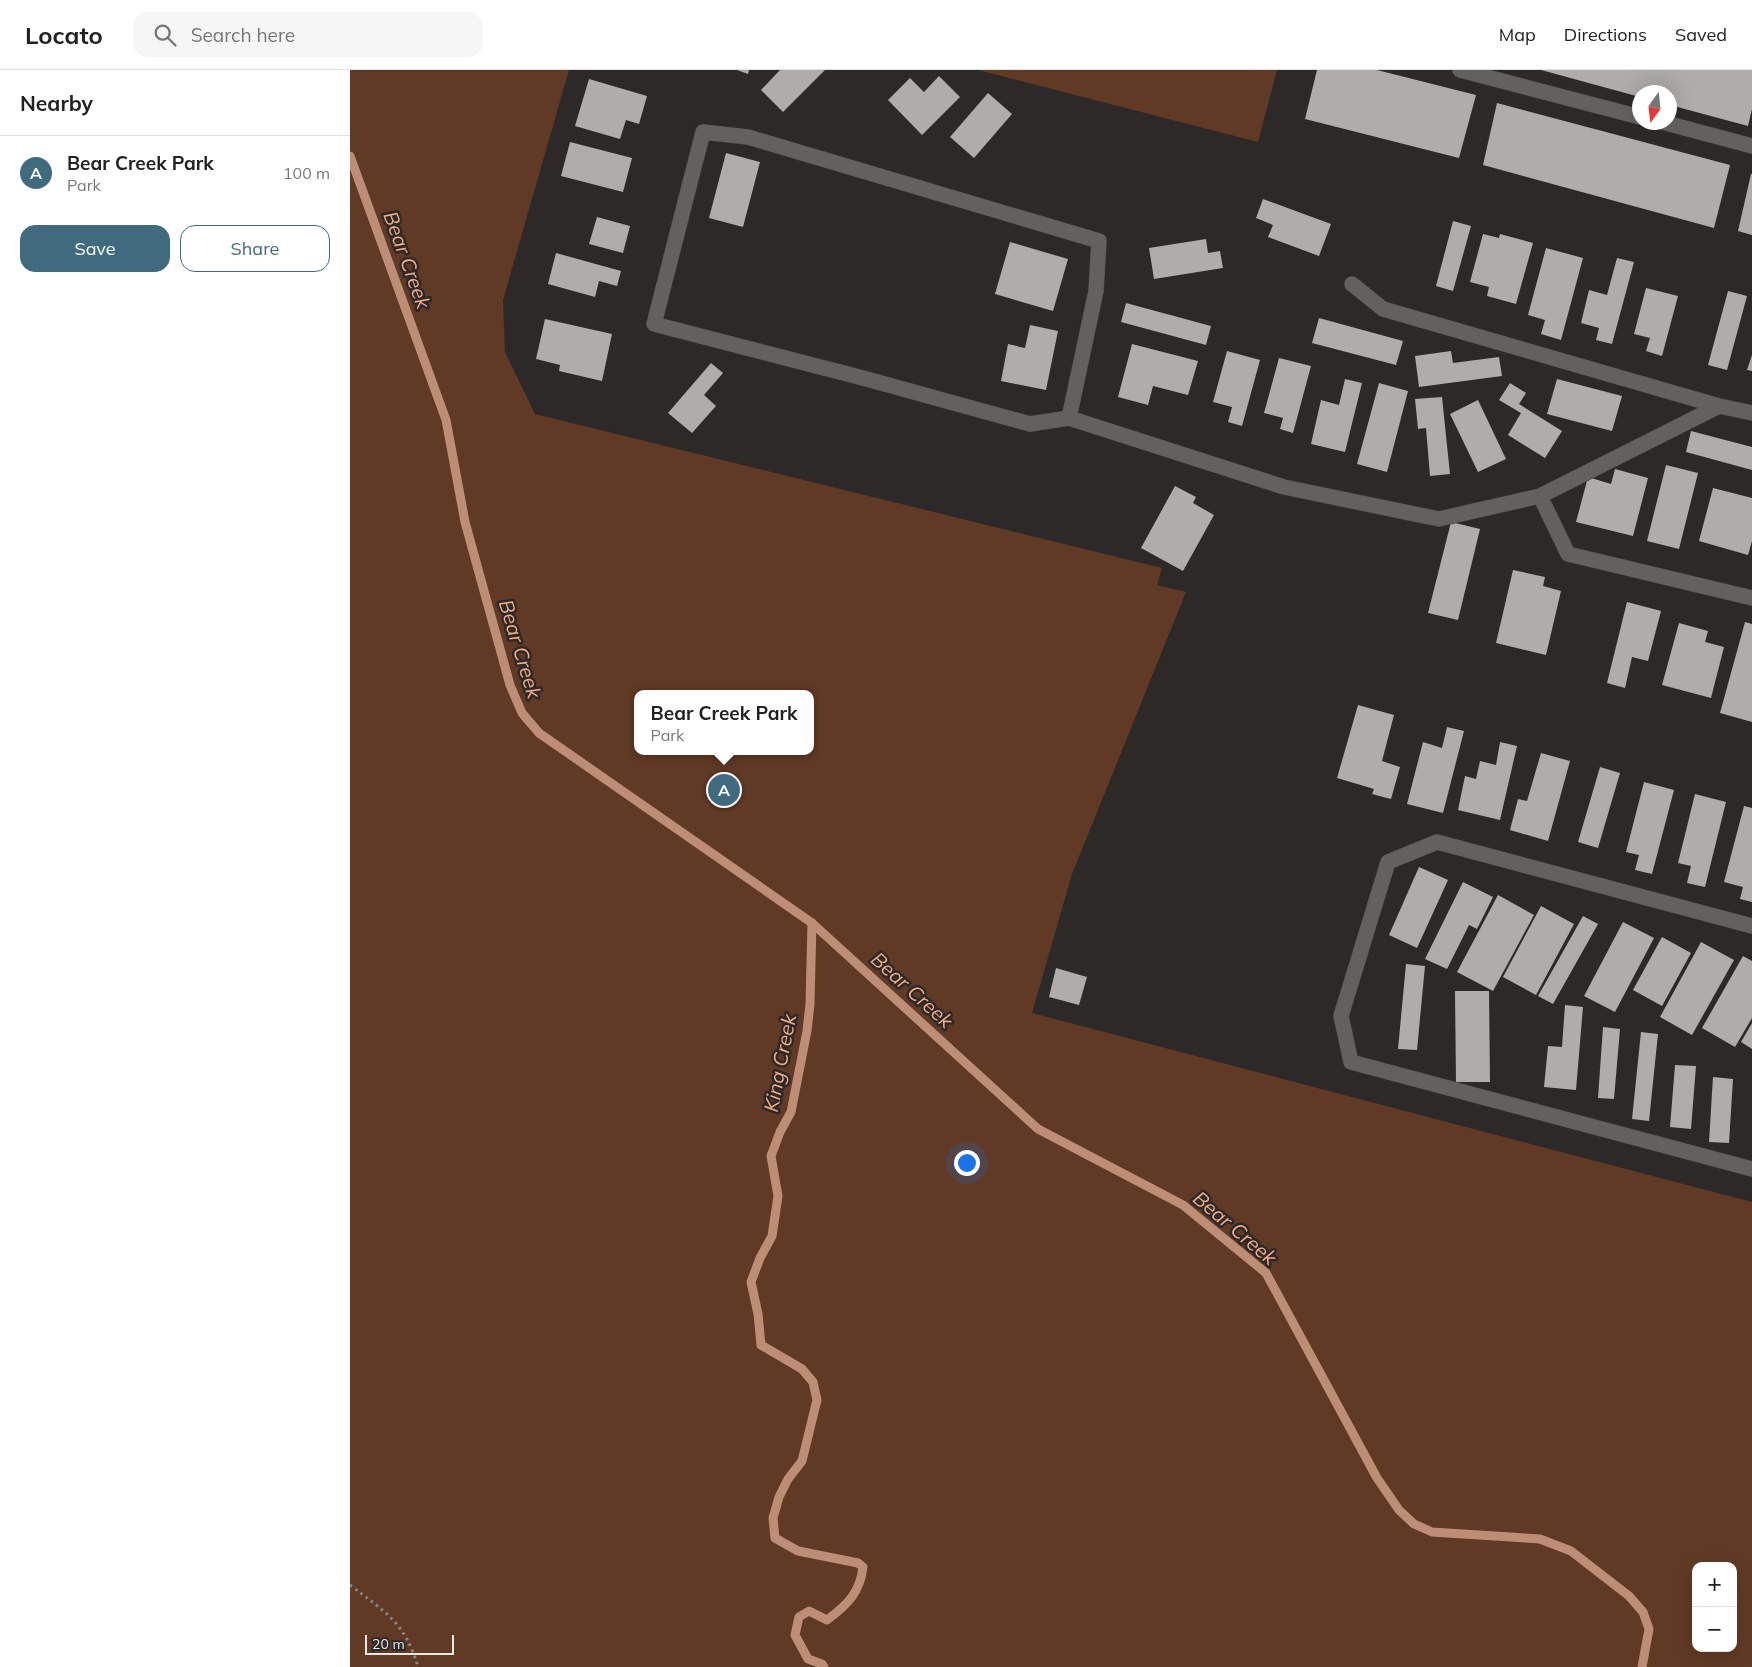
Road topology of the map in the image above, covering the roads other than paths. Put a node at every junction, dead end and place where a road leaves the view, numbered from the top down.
1 (1468, 71) edge
2 (1632, 115) edge
3 (1677, 126) edge
4 (1752, 146) edge
5 (1352, 284) dead end
6 (1720, 406) junction
7 (1752, 413) edge
8 (1069, 418) junction
9 (1540, 496) junction
10 (1752, 598) edge
11 (1752, 926) edge
12 (1752, 1169) edge

1 - 2 lane
3 - 4 lane
5 - 6 lane
6 - 7 lane
6 - 9 lane
8 - 8 lane
8 - 9 lane
9 - 10 lane
11 - 12 lane

